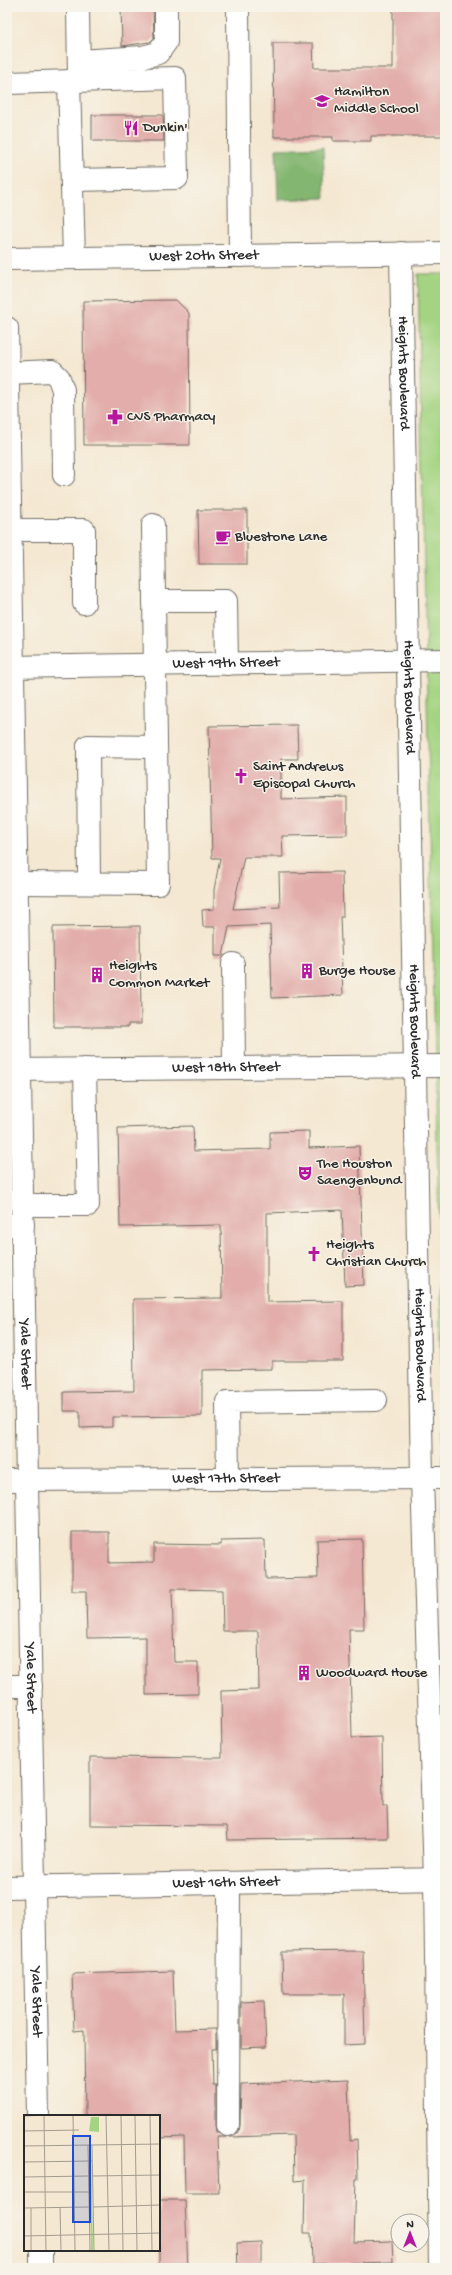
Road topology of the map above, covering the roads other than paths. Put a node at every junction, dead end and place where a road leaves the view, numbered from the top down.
1 (78, 7) edge
2 (166, 7) edge
3 (176, 7) edge
4 (238, 7) edge
5 (142, 57) junction
6 (75, 74) junction
7 (7, 83) edge
8 (72, 180) junction
9 (401, 253) junction
10 (445, 253) edge
11 (240, 256) junction
12 (74, 258) junction
13 (7, 259) edge
14 (7, 328) edge
15 (8, 373) junction
16 (8, 456) edge
17 (64, 475) dead end
18 (153, 525) dead end
19 (11, 530) junction
20 (154, 601) junction
21 (84, 603) dead end
22 (445, 660) edge
23 (408, 662) junction
24 (227, 664) junction
25 (155, 665) junction
26 (10, 667) edge
27 (156, 747) junction
28 (14, 876) edge
29 (89, 883) junction
30 (13, 944) edge
31 (233, 964) dead end
32 (415, 1066) junction
33 (445, 1066) edge
34 (234, 1068) junction
35 (85, 1069) junction
36 (14, 1070) edge
37 (18, 1218) edge
38 (376, 1400) dead end
39 (422, 1478) junction
40 (445, 1478) edge
41 (228, 1479) junction
42 (17, 1480) edge
43 (7, 1686) edge
44 (31, 1686) junction
45 (440, 1879) edge
46 (229, 1884) junction
47 (34, 1887) junction
48 (7, 1888) edge
49 (38, 2115) edge
50 (228, 2125) dead end
51 (41, 2251) edge
52 (41, 2268) edge
53 (440, 2268) edge

1 - 6 main road
2 - 5 main road
3 - 5 main road
4 - 11 main road
5 - 6 main road
6 - 7 main road
6 - 8 main road
6 - 8 main road
8 - 12 main road
9 - 10 main road, West 20th Street
9 - 11 main road, West 20th Street
9 - 23 main road, Heights Boulevard
11 - 12 main road, West 20th Street
12 - 13 main road, West 20th Street
14 - 15 main road, Yale Street
15 - 16 main road, Yale Street
15 - 17 main road
16 - 19 main road, Yale Street
18 - 20 main road
19 - 21 main road
19 - 26 main road, Yale Street
20 - 24 main road
20 - 25 main road
22 - 23 main road, West 19th Street
23 - 24 main road, West 19th Street
23 - 32 main road, Heights Boulevard
24 - 25 main road, West 19th Street
25 - 26 main road, West 19th Street
25 - 27 main road
26 - 28 main road, Yale Street
27 - 29 main road
27 - 29 main road
28 - 29 main road
28 - 30 main road, Yale Street
30 - 36 main road, Yale Street
31 - 34 main road
32 - 33 main road, West 18th Street
32 - 34 main road, West 18th Street
32 - 39 main road, Heights Boulevard
34 - 35 main road, West 18th Street
35 - 36 main road, West 18th Street
35 - 37 main road
36 - 37 main road, Yale Street
37 - 42 main road, Yale Street
38 - 41 main road
39 - 40 main road, West 17th Street
39 - 41 main road, West 17th Street
39 - 45 main road, Heights Boulevard
41 - 42 main road, West 17th Street
42 - 44 main road, Yale Street
43 - 44 main road
44 - 47 main road, Yale Street
45 - 46 main road, West 16th Street
45 - 53 main road, Heights Boulevard
46 - 47 main road, West 16th Street
46 - 50 main road
47 - 48 main road, West 16th Street
47 - 49 main road, Yale Street
51 - 52 main road

